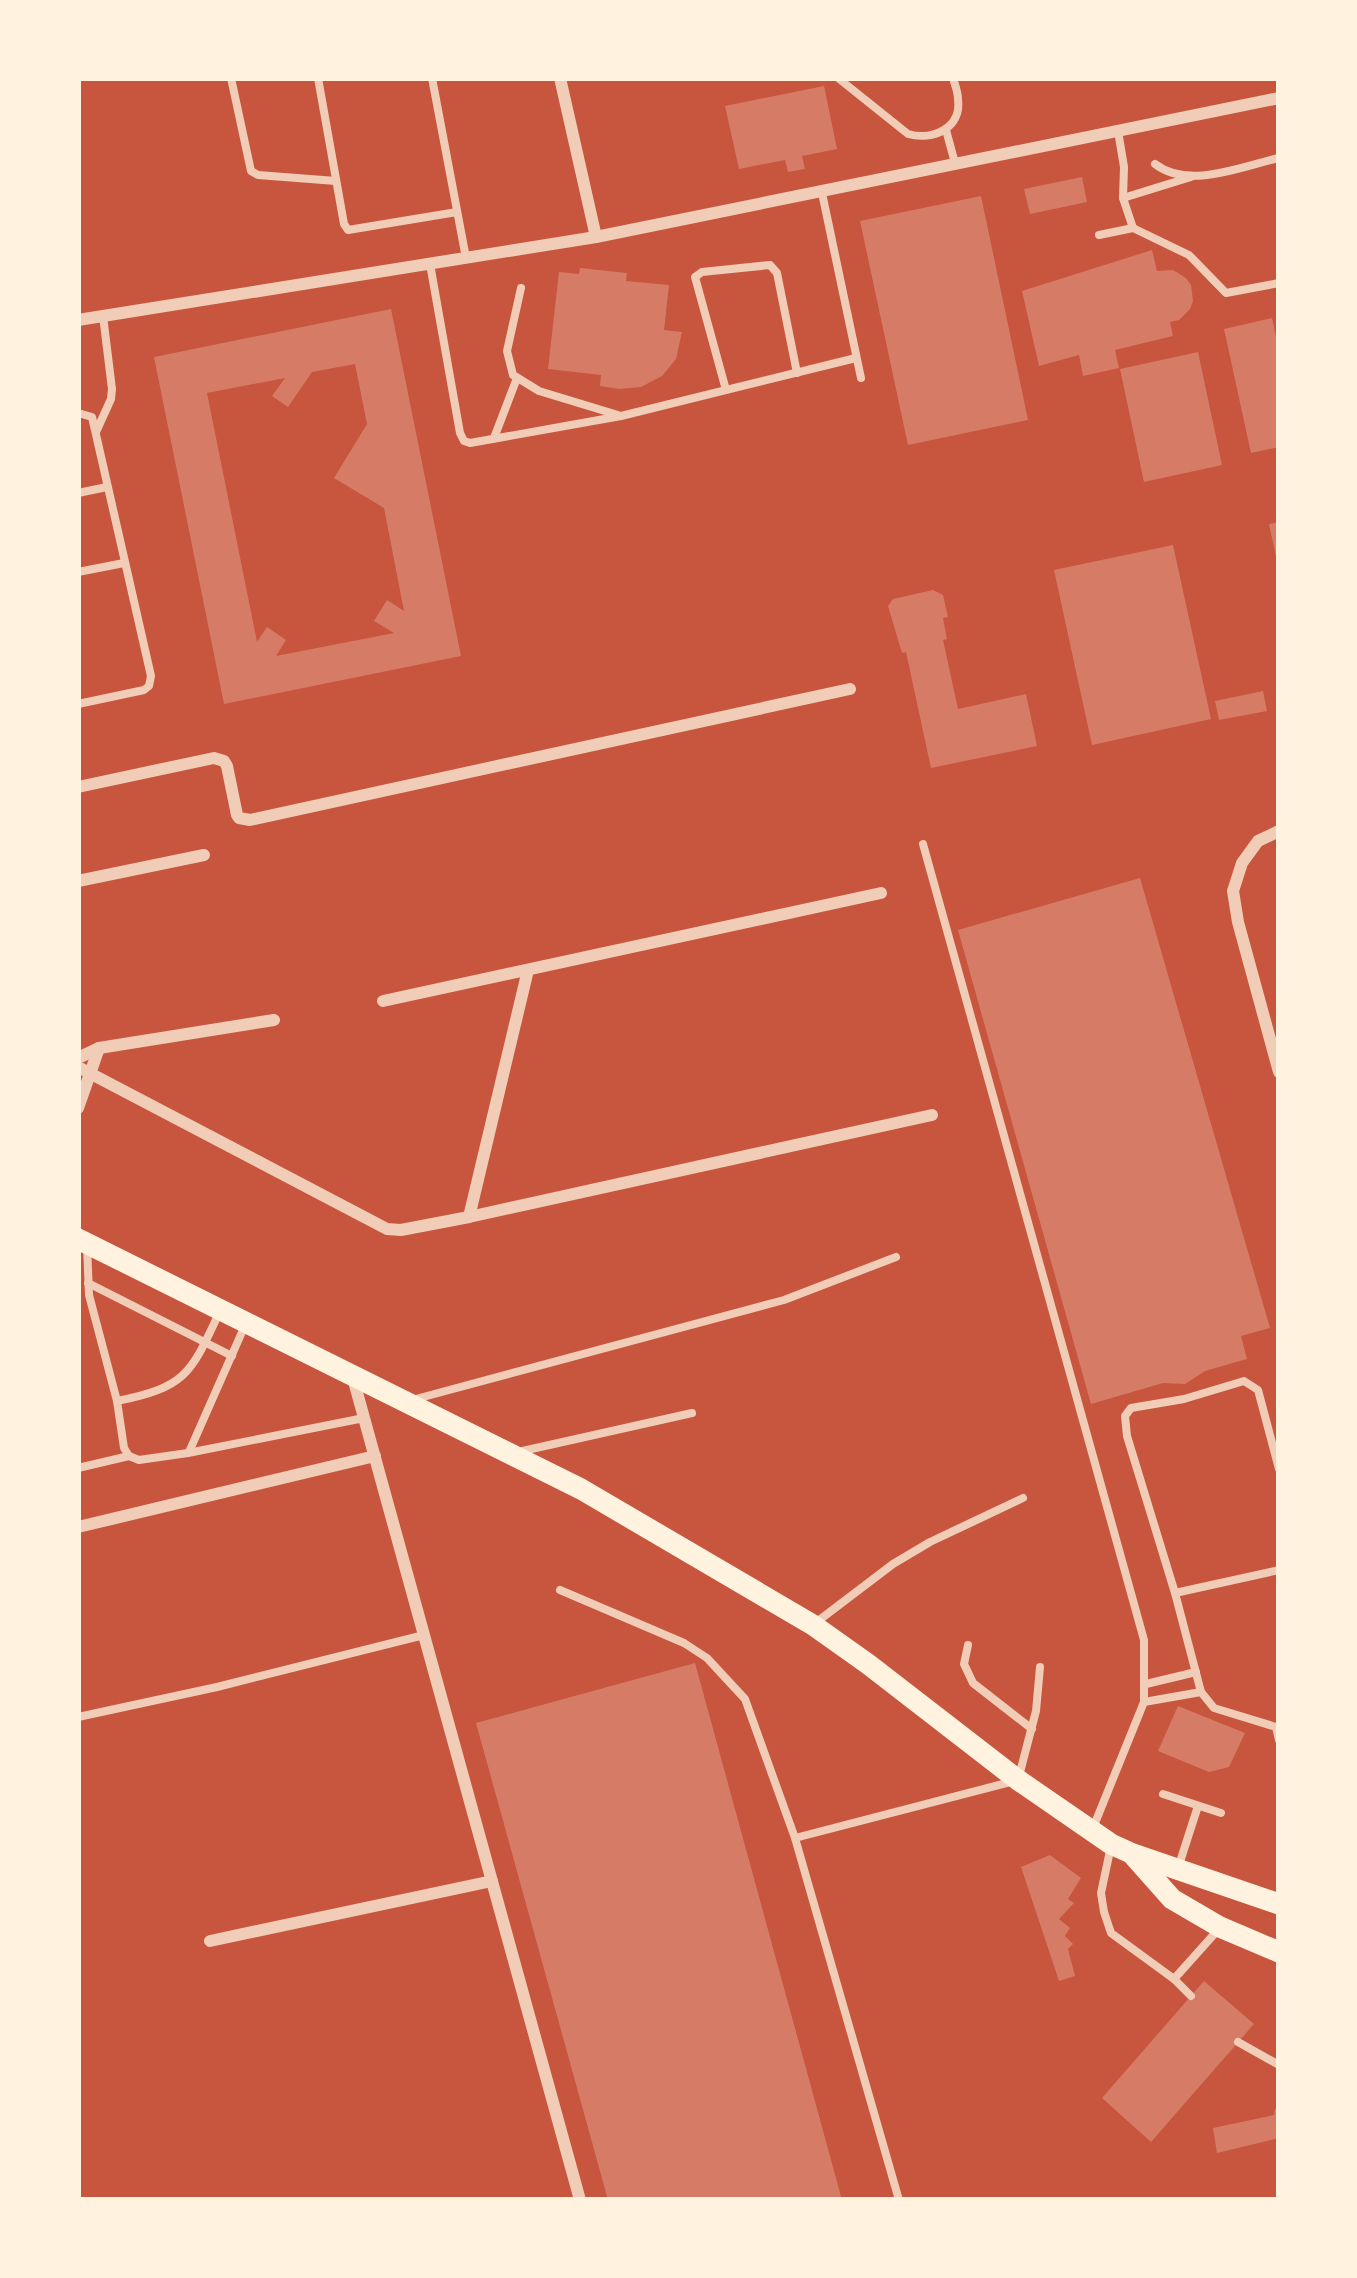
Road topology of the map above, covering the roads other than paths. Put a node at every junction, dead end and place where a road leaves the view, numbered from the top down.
1 (231, 78) edge
2 (317, 78) edge
3 (432, 78) edge
4 (560, 78) edge
5 (838, 78) edge
6 (952, 78) edge
7 (1279, 98) edge
8 (946, 130) junction
9 (1118, 131) junction
10 (1279, 158) edge
11 (1155, 164) dead end
12 (955, 165) junction
13 (1192, 177) junction
14 (337, 181) junction
15 (822, 193) junction
16 (1124, 198) junction
17 (457, 212) junction
18 (1132, 228) junction
19 (1100, 236) dead end
20 (596, 237) junction
21 (466, 258) junction
22 (430, 264) junction
23 (1279, 283) edge
24 (521, 288) dead end
25 (103, 316) junction
26 (78, 320) edge
27 (856, 358) junction
28 (797, 373) junction
29 (517, 378) junction
30 (861, 378) dead end
31 (726, 390) junction
32 (78, 412) edge
33 (621, 416) junction
34 (95, 433) junction
35 (494, 440) junction
36 (107, 487) junction
37 (78, 493) edge
38 (124, 563) junction
39 (78, 572) edge
40 (850, 689) dead end
41 (78, 704) edge
42 (78, 787) edge
43 (1279, 831) edge
44 (922, 844) dead end
45 (203, 855) dead end
46 (78, 881) edge
47 (880, 893) dead end
48 (529, 970) junction
49 (382, 1001) dead end
50 (274, 1020) dead end
51 (82, 1066) edge
52 (1279, 1072) edge
53 (78, 1108) edge
54 (932, 1115) dead end
55 (469, 1217) junction
56 (83, 1241) edge
57 (896, 1257) dead end
58 (86, 1282) junction
59 (83, 1297) edge
60 (220, 1310) junction
61 (246, 1323) junction
62 (206, 1342) junction
63 (232, 1356) junction
64 (352, 1376) junction
65 (117, 1401) junction
66 (405, 1402) junction
67 (692, 1414) dead end
68 (364, 1418) junction
69 (188, 1454) junction
70 (510, 1454) junction
71 (129, 1456) junction
72 (374, 1456) junction
73 (78, 1468) edge
74 (1279, 1469) edge
75 (1023, 1498) dead end
76 (78, 1527) edge
77 (1279, 1570) edge
78 (560, 1590) dead end
79 (1175, 1593) junction
80 (813, 1625) junction
81 (424, 1635) junction
82 (968, 1645) dead end
83 (1040, 1667) dead end
84 (1196, 1672) junction
85 (1146, 1684) junction
86 (1201, 1692) junction
87 (1144, 1702) junction
88 (78, 1717) edge
89 (1032, 1729) junction
90 (1279, 1740) edge
91 (1018, 1780) junction
92 (1162, 1794) dead end
93 (1198, 1806) junction
94 (1221, 1814) dead end
95 (1092, 1831) junction
96 (795, 1838) junction
97 (1111, 1844) junction
98 (1133, 1854) junction
99 (1178, 1870) junction
100 (492, 1881) junction
101 (1273, 1900) edge
102 (1220, 1927) junction
103 (210, 1941) dead end
104 (1255, 1942) junction
105 (1279, 1952) edge
106 (1279, 1972) edge
107 (1174, 1979) junction
108 (1191, 1996) dead end
109 (1238, 2042) dead end
110 (1279, 2065) edge
111 (580, 2200) edge
112 (899, 2200) edge

1 - 14 lane
2 - 14 lane
3 - 17 lane
4 - 20 street
5 - 8 lane
6 - 8 lane
7 - 9 street
8 - 12 lane
9 - 12 street
9 - 16 lane
10 - 13 lane
11 - 13 lane
12 - 15 street
13 - 16 lane
14 - 17 lane
15 - 20 street
15 - 27 lane
16 - 18 lane
17 - 21 lane
18 - 19 lane
18 - 23 lane
20 - 21 street
21 - 22 street
22 - 25 street
22 - 35 lane
24 - 29 lane
25 - 26 street
25 - 34 lane
27 - 28 lane
27 - 30 lane
28 - 31 lane
28 - 31 lane
29 - 33 lane
29 - 35 lane
31 - 33 lane
32 - 34 lane
33 - 35 lane
34 - 36 lane
36 - 37 lane
36 - 38 lane
38 - 39 lane
38 - 41 lane
40 - 42 street
43 - 52 street
44 - 85 lane
45 - 46 street
47 - 48 street
48 - 49 street
48 - 55 street
50 - 51 street
51 - 53 street
51 - 55 street
54 - 55 street
56 - 58 lane
56 - 60 main road
57 - 66 lane
58 - 59 lane
58 - 62 lane
59 - 65 lane
60 - 61 main road
60 - 62 lane
61 - 63 lane
61 - 64 main road
62 - 63 lane
62 - 65 lane
63 - 69 lane
64 - 66 main road
64 - 68 street
65 - 71 lane
66 - 70 main road
67 - 70 lane
68 - 69 lane
68 - 72 street
69 - 71 lane
70 - 80 main road
71 - 73 lane
72 - 76 street
72 - 81 street
74 - 79 lane
75 - 80 lane
77 - 79 lane
78 - 96 lane
79 - 84 lane
80 - 91 main road
81 - 88 lane
81 - 100 street
82 - 89 lane
83 - 89 lane
84 - 85 lane
84 - 86 lane
85 - 87 lane
86 - 87 lane
86 - 90 lane
87 - 95 lane
89 - 91 lane
91 - 95 main road
91 - 96 lane
92 - 93 lane
93 - 94 lane
93 - 99 lane
95 - 97 main road
96 - 112 lane
97 - 98 main road
97 - 107 lane
98 - 99 main road
98 - 102 main road
99 - 101 main road
100 - 103 street
100 - 111 street
102 - 104 main road
102 - 107 lane
104 - 105 main road
104 - 106 main road
107 - 108 lane
109 - 110 lane

